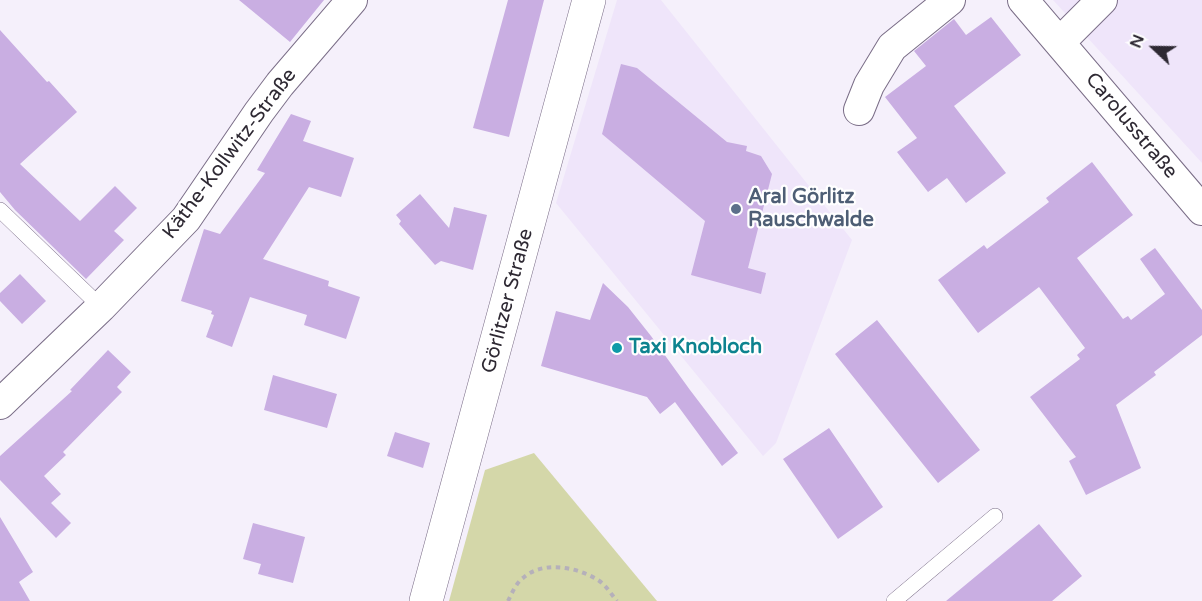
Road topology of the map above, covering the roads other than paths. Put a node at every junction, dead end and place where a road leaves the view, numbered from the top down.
1 (352, 0) edge
2 (589, 0) edge
3 (950, 0) edge
4 (1023, 0) edge
5 (1102, 0) edge
6 (1060, 42) junction
7 (859, 110) dead end
8 (0, 210) edge
9 (1202, 210) edge
10 (101, 307) junction
11 (0, 404) edge
12 (994, 516) dead end
13 (426, 601) edge
14 (894, 601) edge

1 - 10 street, Käthe-Kollwitz-Straße
2 - 13 street, Görlitzer Straße
3 - 7 street
4 - 6 street, Carolusstraße
5 - 6 street
6 - 9 street, Carolusstraße
8 - 10 lane
10 - 11 street, Käthe-Kollwitz-Straße
12 - 14 lane

